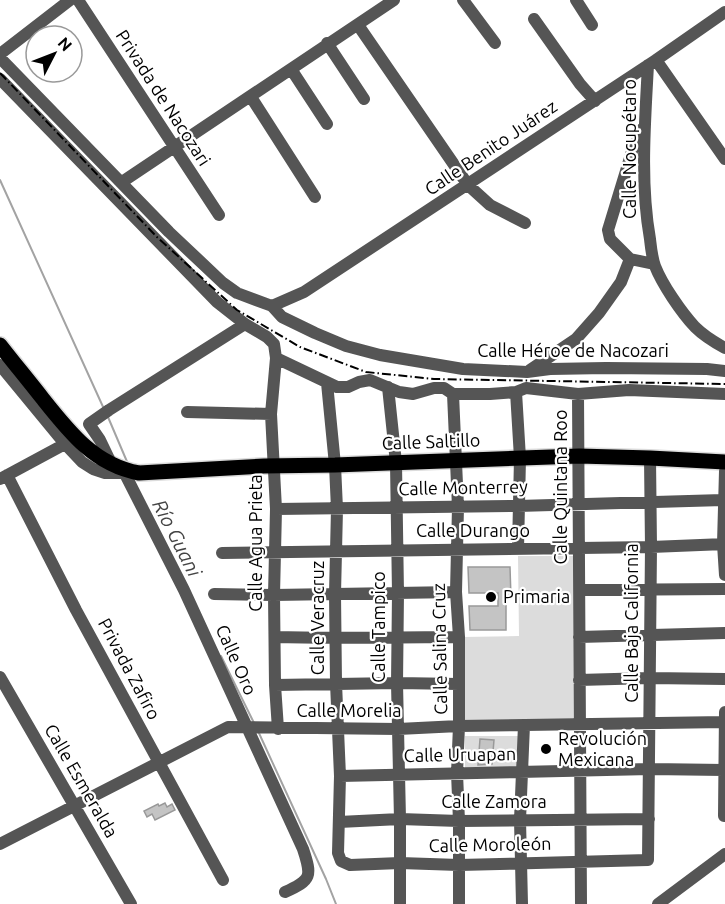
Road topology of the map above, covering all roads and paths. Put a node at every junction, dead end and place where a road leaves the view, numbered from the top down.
1 (70, 0) edge
2 (78, 0) edge
3 (394, 0) edge
4 (463, 0) edge
5 (576, 0) edge
6 (725, 12) edge
7 (534, 19) dead end
8 (358, 25) junction
9 (592, 25) dead end
10 (495, 43) dead end
11 (327, 44) junction
12 (0, 56) edge
13 (652, 63) junction
14 (291, 69) junction
15 (0, 79) edge
16 (251, 97) junction
17 (364, 99) dead end
18 (595, 101) junction
19 (327, 124) dead end
20 (645, 124) junction
21 (173, 147) junction
22 (725, 159) edge
23 (122, 182) junction
24 (468, 185) junction
25 (315, 197) dead end
26 (219, 215) dead end
27 (525, 224) dead end
28 (630, 260) junction
29 (654, 264) junction
30 (272, 306) junction
31 (245, 324) junction
32 (0, 345) edge
33 (725, 348) edge
34 (276, 358) junction
35 (0, 365) edge
36 (725, 370) edge
37 (527, 372) junction
38 (327, 383) junction
39 (388, 387) junction
40 (516, 392) junction
41 (453, 394) junction
42 (578, 394) junction
43 (725, 394) edge
44 (187, 412) dead end
45 (271, 414) junction
46 (65, 444) junction
47 (579, 456) junction
48 (520, 458) junction
49 (650, 458) junction
50 (456, 460) junction
51 (725, 462) edge
52 (396, 463) junction
53 (335, 465) junction
54 (273, 466) junction
55 (125, 470) junction
56 (725, 471) edge
57 (4, 477) edge
58 (723, 500) junction
59 (650, 501) junction
60 (578, 504) junction
61 (518, 506) junction
62 (396, 507) junction
63 (458, 507) junction
64 (276, 509) junction
65 (337, 509) junction
66 (724, 544) edge
67 (651, 547) junction
68 (579, 548) junction
69 (457, 549) junction
70 (518, 549) junction
71 (397, 550) junction
72 (275, 552) junction
73 (336, 552) junction
74 (222, 553) dead end
75 (725, 575) edge
76 (725, 589) edge
77 (580, 590) junction
78 (651, 590) junction
79 (456, 592) junction
80 (398, 593) junction
81 (214, 594) dead end
82 (335, 594) junction
83 (274, 595) junction
84 (725, 633) edge
85 (650, 635) junction
86 (396, 636) junction
87 (275, 637) junction
88 (459, 637) junction
89 (579, 637) junction
90 (335, 639) junction
91 (0, 677) edge
92 (650, 678) junction
93 (725, 679) edge
94 (579, 680) junction
95 (336, 683) junction
96 (397, 683) junction
97 (459, 684) junction
98 (275, 685) junction
99 (725, 719) edge
100 (581, 723) junction
101 (650, 723) junction
102 (524, 725) junction
103 (459, 726) junction
104 (250, 728) junction
105 (338, 728) junction
106 (275, 729) junction
107 (398, 729) junction
108 (160, 763) junction
109 (650, 770) junction
110 (724, 770) edge
111 (581, 771) junction
112 (522, 772) junction
113 (457, 773) junction
114 (399, 775) junction
115 (340, 776) junction
116 (74, 806) junction
117 (724, 816) edge
118 (400, 819) junction
119 (581, 819) junction
120 (649, 819) junction
121 (520, 820) junction
122 (459, 821) junction
123 (339, 822) junction
124 (0, 844) edge
125 (338, 853) joint
126 (725, 854) edge
127 (648, 860) joint
128 (582, 861) junction
129 (400, 863) junction
130 (520, 863) junction
131 (459, 865) junction
132 (223, 880) dead end
133 (285, 892) dead end
134 (131, 904) edge
135 (400, 904) edge
136 (459, 904) edge
137 (522, 904) edge
138 (581, 904) edge
139 (658, 904) edge

1 - 12 street
2 - 21 street, Privada de Nacozari
3 - 8 street
4 - 10 street
5 - 9 street
6 - 13 street, Calle Benito Juárez
7 - 18 street
8 - 11 street
8 - 24 street
11 - 14 street
11 - 17 street
12 - 23 street, Calle Héroe de Nacozari
13 - 18 street, Calle Benito Juárez
13 - 20 street, Calle Nocupétaro
13 - 22 street
14 - 16 street
14 - 19 street
15 - 31 street
16 - 21 street
16 - 25 street
18 - 24 street, Calle Benito Juárez
20 - 28 street
20 - 29 street, Calle Nocupétaro
21 - 23 street
21 - 26 street, Privada de Nacozari
23 - 30 street, Calle Héroe de Nacozari
24 - 27 street
24 - 30 street, Calle Benito Juárez
28 - 29 street
28 - 37 street
29 - 33 street, Calle Nocupétaro
30 - 37 street, Calle Héroe de Nacozari
31 - 34 street
31 - 55 street
32 - 55 main road
34 - 38 street
34 - 45 street, Calle Agua Prieta
35 - 46 street
36 - 37 street, Calle Héroe de Nacozari
38 - 39 street
38 - 53 street, Calle Veracruz
39 - 41 street
39 - 52 street, Calle Tampico
40 - 41 street
40 - 42 street
40 - 48 street
41 - 50 street, Calle Salina Cruz
42 - 43 street
42 - 47 street, Calle Quintana Roo
44 - 45 street
45 - 54 street, Calle Agua Prieta
46 - 55 street
46 - 57 street
47 - 48 main road, Calle Saltillo
47 - 49 main road, Calle Saltillo
47 - 60 street, Calle Quintana Roo
48 - 50 main road, Calle Saltillo
48 - 61 street
49 - 51 main road, Calle Saltillo
49 - 59 street, Calle Baja California
50 - 52 main road, Calle Saltillo
50 - 63 street, Calle Salina Cruz
52 - 53 main road, Calle Saltillo
52 - 62 street, Calle Tampico
53 - 54 main road, Calle Saltillo
53 - 65 street, Calle Veracruz
54 - 55 main road, Calle Saltillo
54 - 64 street, Calle Agua Prieta
55 - 104 street, Calle Oro
56 - 58 street
57 - 108 street, Privada Zafiro
58 - 59 street, Calle Monterrey
58 - 66 street
59 - 60 street, Calle Monterrey
59 - 67 street, Calle Baja California
60 - 61 street, Calle Monterrey
60 - 68 street, Calle Quintana Roo
61 - 63 street, Calle Monterrey
61 - 70 street
62 - 63 street, Calle Monterrey
62 - 65 street, Calle Monterrey
62 - 71 street, Calle Tampico
63 - 69 street, Calle Salina Cruz
64 - 65 street, Calle Monterrey
64 - 72 street, Calle Agua Prieta
65 - 73 street, Calle Veracruz
66 - 67 street, Calle Durango
66 - 75 street
67 - 68 street, Calle Durango
67 - 78 street, Calle Baja California
68 - 70 street, Calle Durango
68 - 77 street, Calle Quintana Roo
69 - 70 street, Calle Durango
69 - 71 street, Calle Durango
69 - 79 street, Calle Salina Cruz
71 - 73 street, Calle Durango
71 - 80 street, Calle Tampico
72 - 73 street, Calle Durango
72 - 74 street, Calle Durango
72 - 83 street, Calle Agua Prieta
73 - 82 street, Calle Veracruz
76 - 78 street
77 - 78 street
77 - 89 street, Calle Quintana Roo
78 - 85 street, Calle Baja California
79 - 80 street
79 - 88 street, Calle Salina Cruz
80 - 82 street
80 - 86 street, Calle Tampico
81 - 83 street
82 - 83 street
82 - 90 street, Calle Veracruz
83 - 87 street, Calle Agua Prieta
84 - 85 street
85 - 89 street
85 - 92 street, Calle Baja California
86 - 88 street
86 - 90 street
86 - 96 street, Calle Tampico
87 - 90 street
87 - 98 street, Calle Agua Prieta
88 - 97 street, Calle Salina Cruz
89 - 94 street, Calle Quintana Roo
90 - 95 street, Calle Veracruz
91 - 116 street, Calle Esmeralda
92 - 93 street
92 - 94 street
92 - 101 street, Calle Baja California
94 - 100 street, Calle Quintana Roo
95 - 96 street
95 - 98 street
95 - 105 street, Calle Veracruz
96 - 97 street
96 - 107 street, Calle Tampico
97 - 103 street, Calle Salina Cruz
98 - 106 street, Calle Agua Prieta
99 - 101 street, Calle Morelia
99 - 110 street
100 - 101 street, Calle Morelia
100 - 102 street, Calle Morelia
100 - 111 street, Calle Quintana Roo
101 - 109 street, Calle Baja California
102 - 103 street, Calle Morelia
102 - 112 street
103 - 107 street, Calle Morelia
103 - 113 street, Calle Salina Cruz
104 - 106 street, Calle Morelia
104 - 108 street, Calle Morelia
104 - 133 street, Calle Oro
105 - 106 street, Calle Morelia
105 - 107 street, Calle Morelia
105 - 115 street, Calle Veracruz
107 - 114 street, Calle Tampico
108 - 116 street, Calle Morelia
108 - 132 street, Privada Zafiro
109 - 110 street, Calle Uruapan
109 - 111 street, Calle Uruapan
109 - 120 street, Calle Baja California
110 - 117 street
111 - 112 street, Calle Uruapan
111 - 119 street, Calle Quintana Roo
112 - 113 street, Calle Uruapan
112 - 121 street
113 - 114 street, Calle Uruapan
113 - 122 street, Calle Salina Cruz
114 - 115 street, Calle Uruapan
114 - 118 street, Calle Tampico
115 - 123 street, Calle Veracruz
116 - 124 street, Calle Morelia
116 - 134 street, Calle Esmeralda
118 - 122 street, Calle Zamora
118 - 123 street, Calle Zamora
118 - 129 street, Calle Tampico
119 - 120 street, Calle Zamora
119 - 121 street, Calle Zamora
119 - 128 street, Calle Quintana Roo
120 - 127 street, Calle Baja California
121 - 122 street, Calle Zamora
121 - 130 street
122 - 131 street, Calle Salina Cruz
123 - 125 street, Calle Veracruz
125 - 129 street, Calle Moroleón
126 - 139 street
127 - 128 street, Calle Moroleón
128 - 130 street, Calle Moroleón
128 - 138 street, Calle Quintana Roo
129 - 131 street, Calle Moroleón
129 - 135 street, Calle Tampico
130 - 131 street, Calle Moroleón
130 - 137 street
131 - 136 street, Calle Salina Cruz

